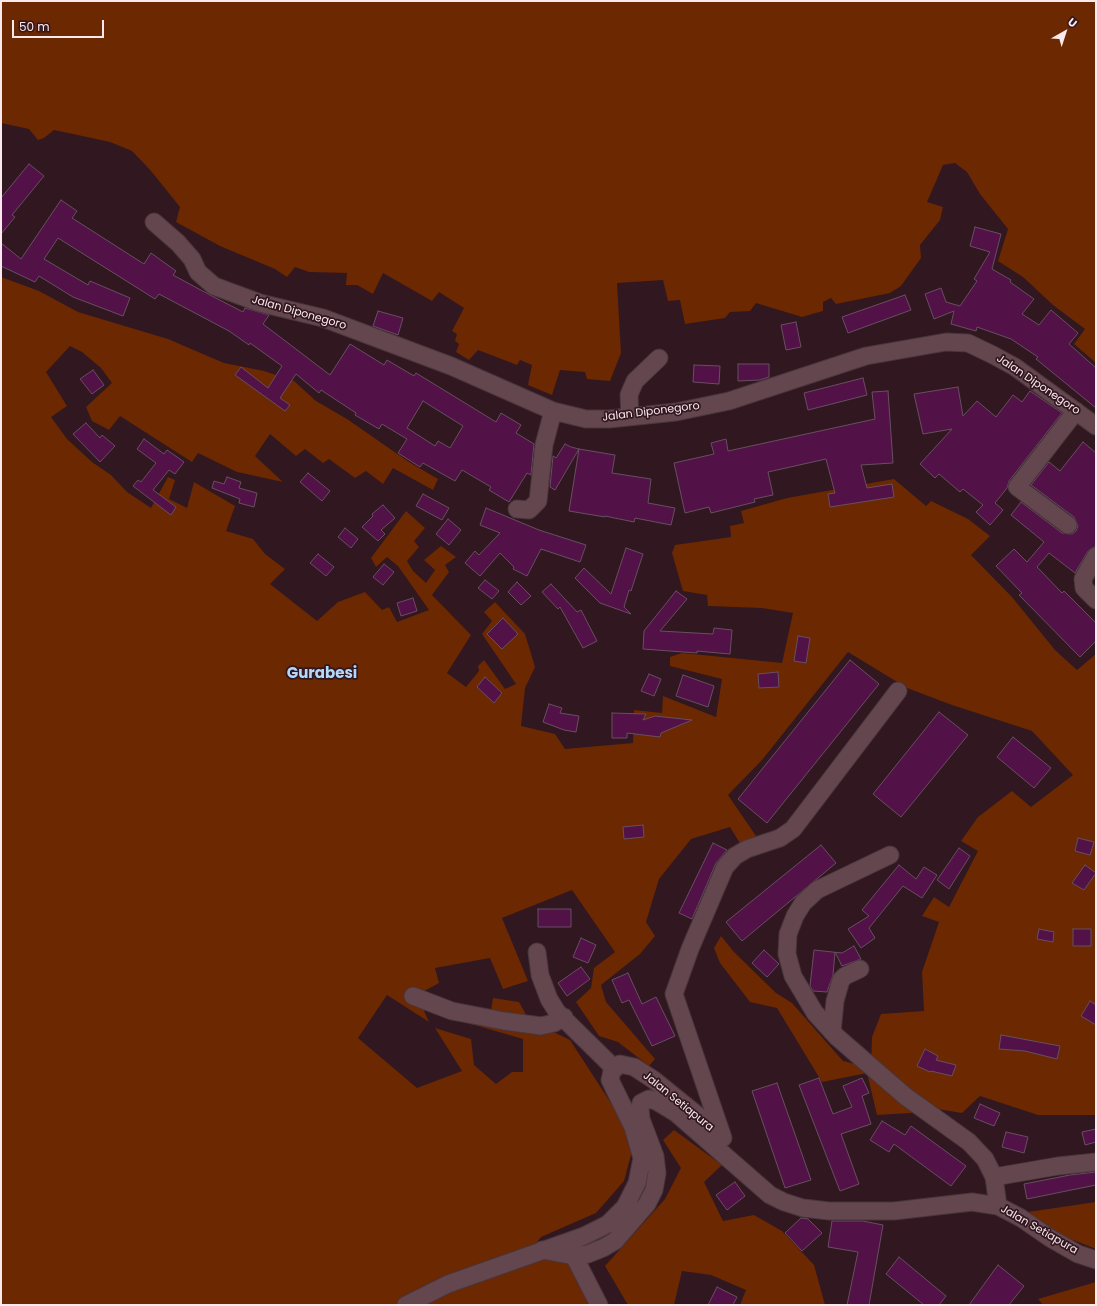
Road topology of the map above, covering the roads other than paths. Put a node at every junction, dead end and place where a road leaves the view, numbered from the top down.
1 (154, 222) dead end
2 (659, 358) dead end
3 (553, 411) junction
4 (1076, 411) junction
5 (630, 416) junction
6 (1096, 426) edge
7 (517, 509) dead end
8 (1068, 526) dead end
9 (1096, 556) edge
10 (1096, 600) edge
11 (898, 691) dead end
12 (890, 855) dead end
13 (537, 952) dead end
14 (860, 969) dead end
15 (413, 996) dead end
16 (564, 1017) junction
17 (832, 1032) junction
18 (614, 1068) junction
19 (724, 1142) junction
20 (732, 1162) junction
21 (1096, 1162) edge
22 (994, 1177) junction
23 (998, 1206) junction
24 (542, 1250) junction
25 (574, 1256) junction
26 (1096, 1260) edge
27 (406, 1305) edge
28 (599, 1305) edge

1 - 3 street, Jalan Diponegoro
2 - 5 street
3 - 5 street, Jalan Diponegoro
3 - 7 street
4 - 5 street, Jalan Diponegoro
4 - 6 street, Jalan Diponegoro
4 - 8 street
9 - 10 street
11 - 19 street
12 - 17 street
13 - 16 street
14 - 17 street
15 - 16 street
16 - 18 street
17 - 22 street
18 - 19 street, Jalan Setiapura
18 - 24 street
19 - 20 street, Jalan Setiapura
20 - 23 street, Jalan Setiapura
20 - 25 street, Jalan Setiapura
21 - 22 street
22 - 23 street
23 - 26 street, Jalan Setiapura
24 - 25 street, Jalan Setiapura
24 - 27 street
25 - 28 street

